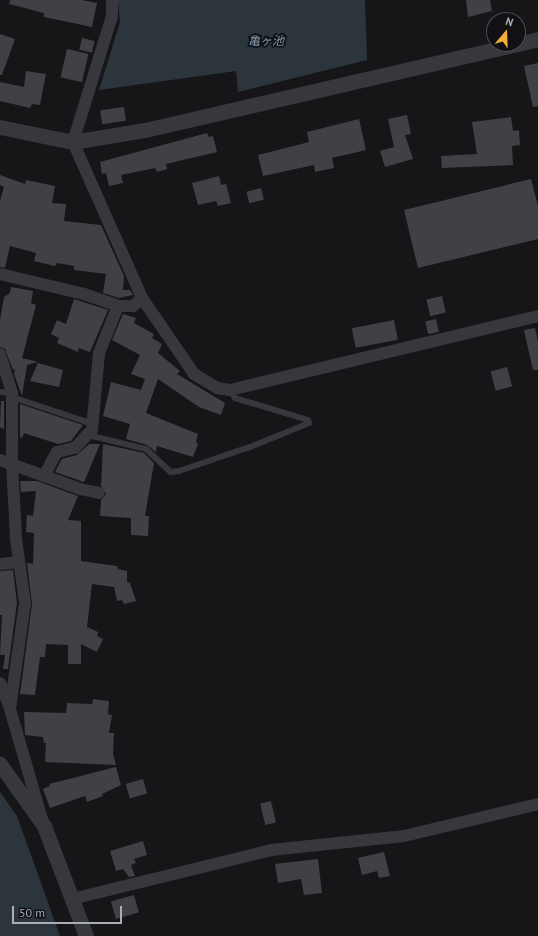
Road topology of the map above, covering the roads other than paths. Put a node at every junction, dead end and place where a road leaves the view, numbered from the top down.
1 (112, 0) edge
2 (538, 40) edge
3 (0, 127) edge
4 (73, 142) junction
5 (0, 274) edge
6 (142, 298) junction
7 (118, 306) junction
8 (538, 316) edge
9 (0, 354) edge
10 (230, 390) junction
11 (0, 392) edge
12 (12, 395) junction
13 (93, 424) junction
14 (88, 435) junction
15 (0, 460) edge
16 (12, 464) junction
17 (44, 476) junction
18 (99, 493) dead end
19 (20, 562) junction
20 (0, 564) edge
21 (0, 683) edge
22 (10, 709) junction
23 (0, 764) edge
24 (538, 804) edge
25 (44, 826) junction
26 (72, 899) junction
27 (86, 936) edge

1 - 4 street
2 - 4 street
3 - 4 street
4 - 6 street
5 - 7 street
6 - 7 street
6 - 10 street
7 - 13 street
8 - 10 street
9 - 12 street
10 - 14 lane
11 - 12 lane
12 - 13 lane
12 - 16 street
13 - 14 street
14 - 17 street
15 - 16 street
16 - 17 street
16 - 19 street
17 - 18 street
19 - 20 street
19 - 22 street
21 - 22 street
22 - 25 street
23 - 25 street
24 - 26 street
25 - 26 street
26 - 27 street

